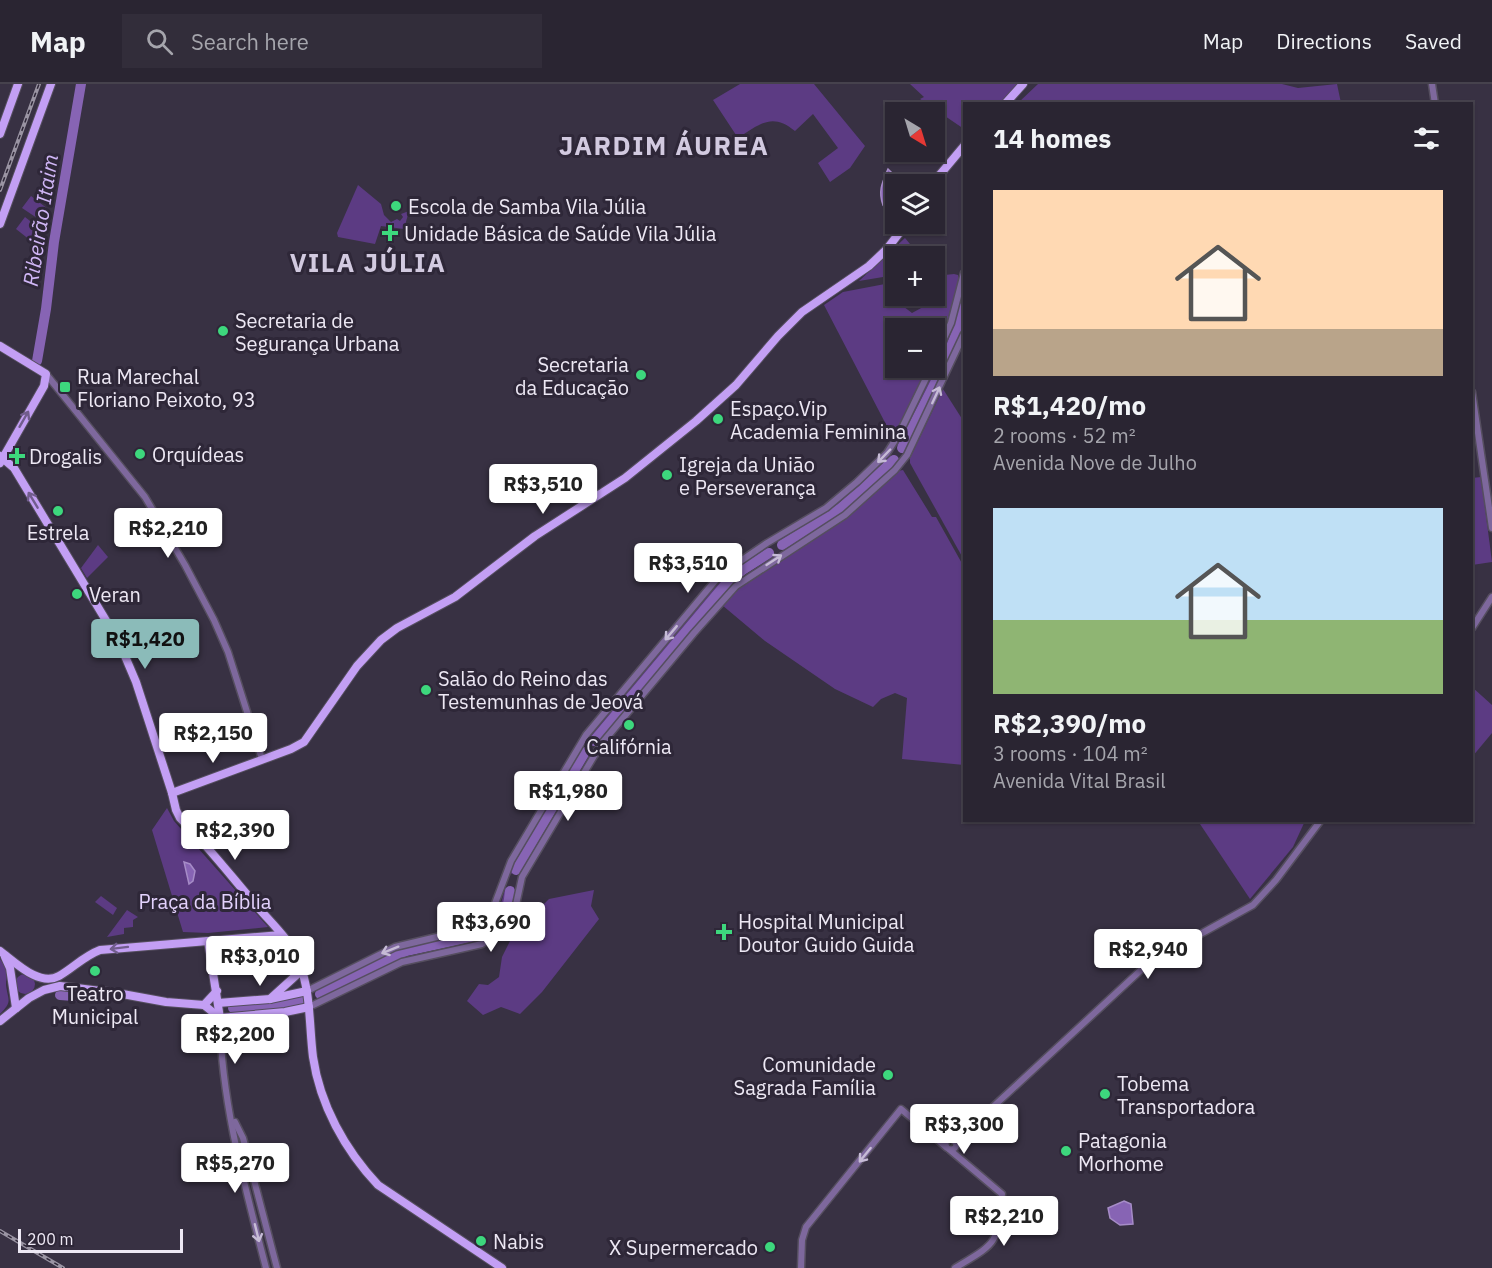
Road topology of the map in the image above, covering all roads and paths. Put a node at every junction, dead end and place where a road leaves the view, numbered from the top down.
1 (18, 84) edge
2 (51, 84) edge
3 (1023, 84) edge
4 (1432, 84) edge
5 (1007, 102) edge
6 (1435, 102) edge
7 (0, 134) edge
8 (963, 147) edge
9 (940, 174) edge
10 (0, 224) edge
11 (898, 234) edge
12 (963, 277) edge
13 (945, 336) edge
14 (963, 336) edge
15 (0, 346) edge
16 (46, 374) junction
17 (926, 378) edge
18 (1473, 399) edge
19 (1, 459) edge
20 (1492, 528) edge
21 (1492, 597) edge
22 (1473, 626) edge
23 (262, 759) junction
24 (172, 793) junction
25 (1319, 822) edge
26 (281, 935) junction
27 (208, 941) junction
28 (1, 952) edge
29 (302, 970) junction
30 (42, 978) junction
31 (217, 990) junction
32 (42, 991) junction
33 (307, 991) junction
34 (270, 999) junction
35 (218, 1003) junction
36 (204, 1005) junction
37 (309, 1007) junction
38 (16, 1008) junction
39 (220, 1018) junction
40 (0, 1022) edge
41 (231, 1114) junction
42 (951, 1144) junction
43 (266, 1268) edge
44 (277, 1268) edge
45 (502, 1268) edge
46 (801, 1268) edge
47 (955, 1268) edge

1 - 7 main road
2 - 10 main road
3 - 5 main road
4 - 6 street
8 - 9 main road
11 - 23 main road
12 - 13 street
37 -> 14 street
15 - 16 main road
19 -> 16 main road
16 - 23 street
17 -> 33 street
18 - 20 street
24 -> 19 main road
21 - 22 street
23 - 24 main road
24 - 26 main road
25 - 42 street
26 - 27 main road
26 - 29 main road
27 -> 30 main road
27 - 31 main road
28 - 30 main road
28 - 38 main road
29 - 33 main road
29 - 34 main road
30 - 32 main road
31 - 35 main road
31 - 36 main road
32 - 36 main road
32 - 38 main road
33 - 34 main road
33 - 37 main road
34 - 35 main road
35 - 39 main road
36 - 39 main road
37 - 39 main road
37 - 45 main road
38 - 40 main road
39 - 41 street
41 -> 43 street
41 - 44 street
42 -> 46 street
42 - 47 street

